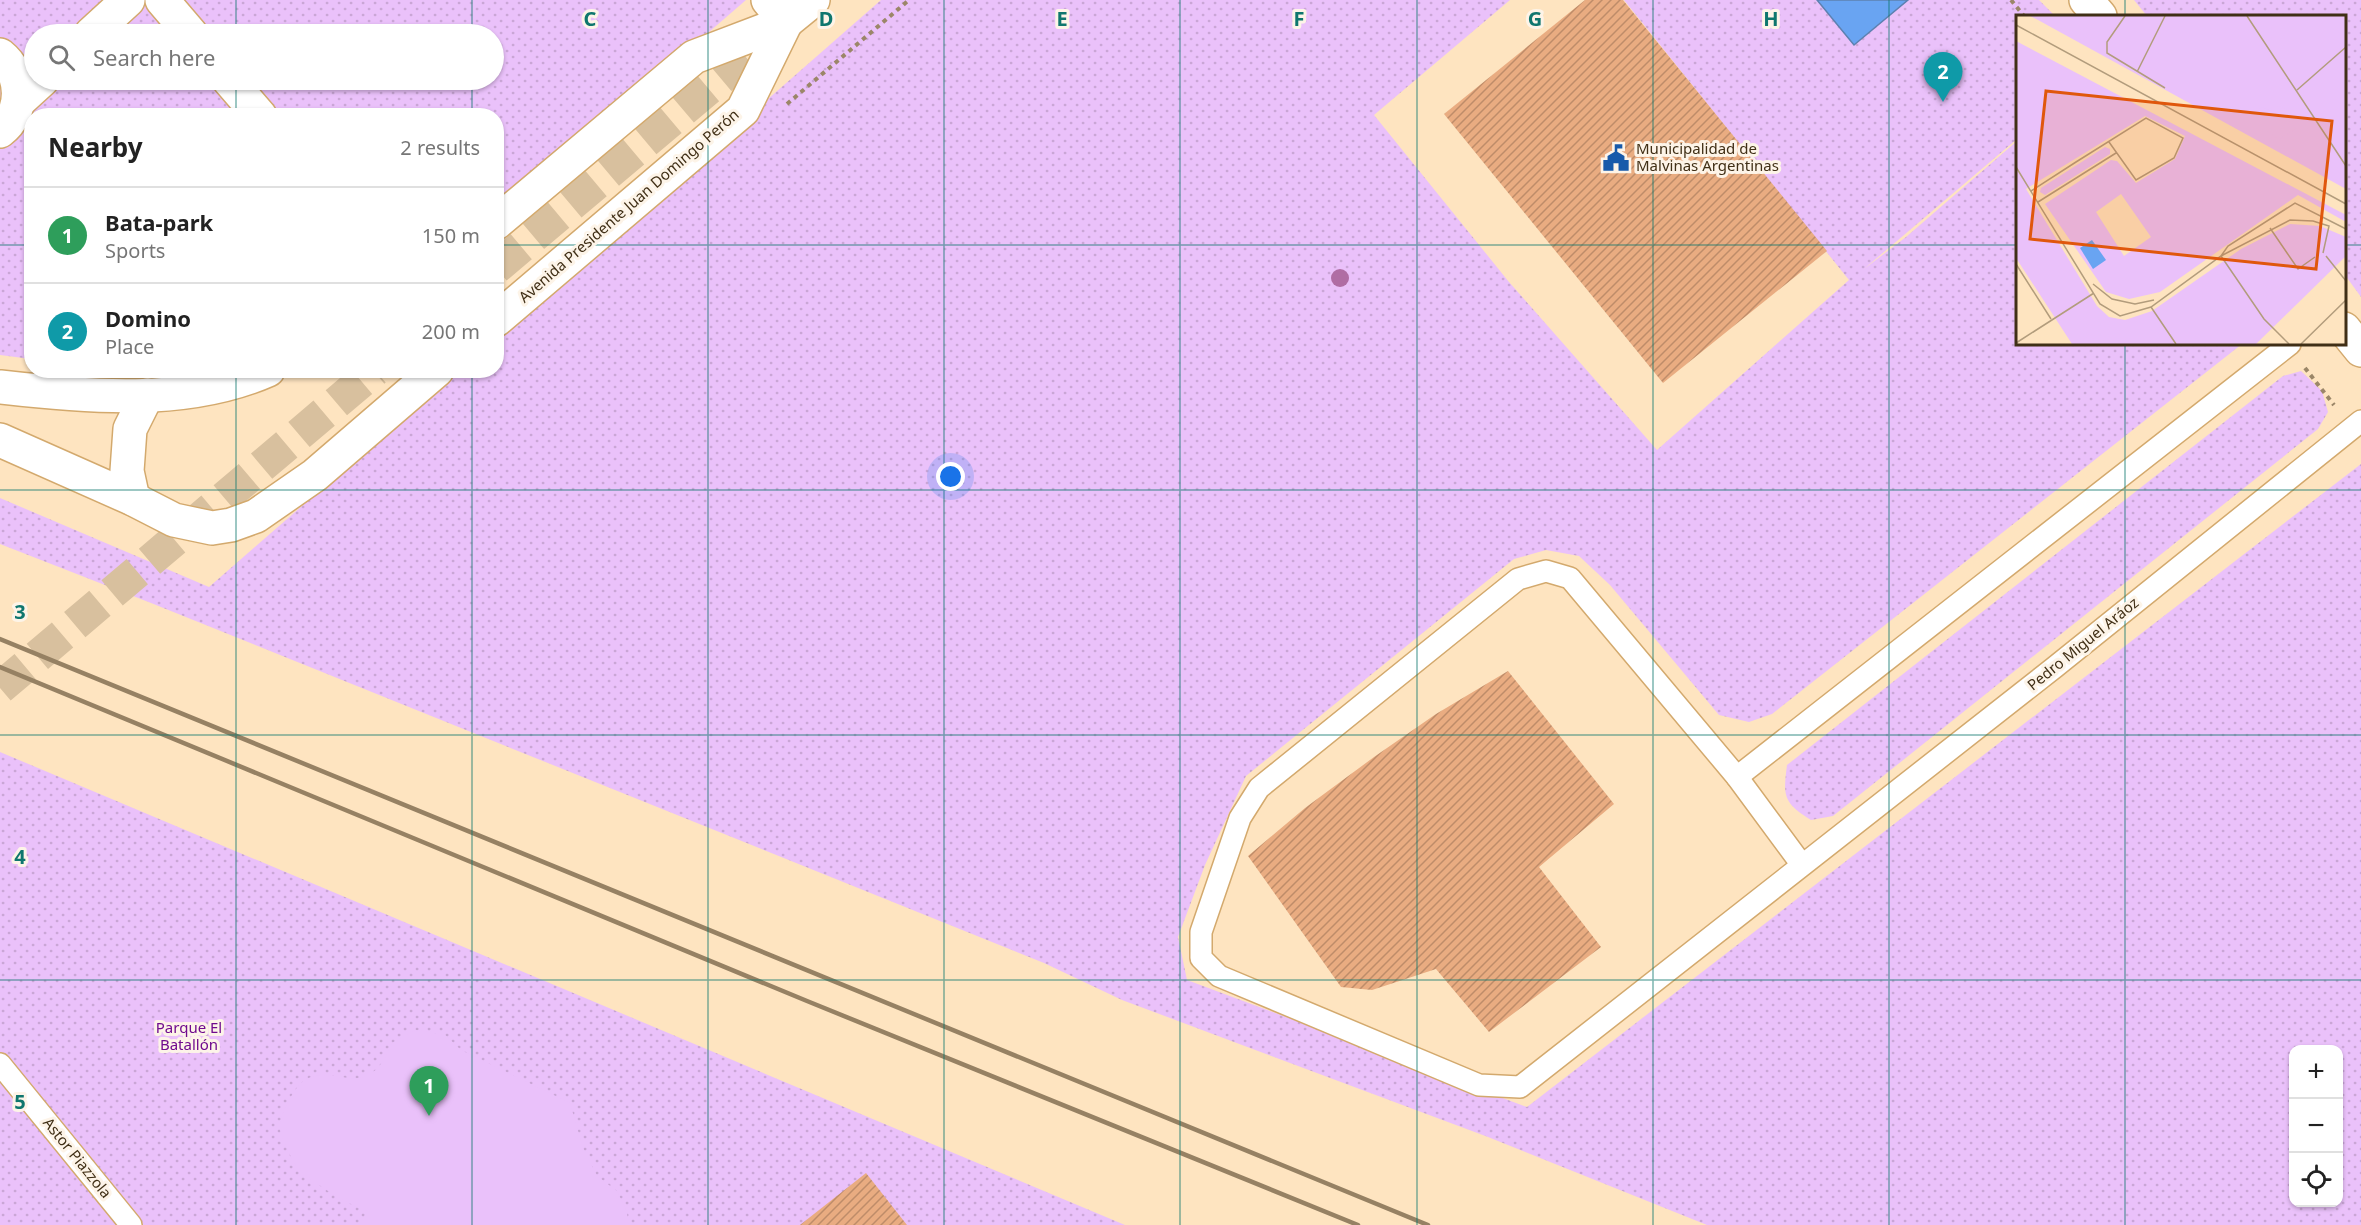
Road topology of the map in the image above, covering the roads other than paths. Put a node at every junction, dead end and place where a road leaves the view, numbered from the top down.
1 (128, 0) edge
2 (162, 0) edge
3 (813, 0) edge
4 (2086, 0) edge
5 (777, 11) edge
6 (2099, 15) edge
7 (102, 24) edge
8 (182, 24) edge
9 (0, 55) edge
10 (24, 87) edge
11 (30, 90) edge
12 (238, 90) edge
13 (253, 108) edge
14 (0, 131) edge
15 (504, 216) edge
16 (504, 313) edge
17 (2346, 331) edge
18 (2289, 345) edge
19 (2361, 350) edge
20 (248, 378) edge
21 (428, 378) edge
22 (0, 387) edge
23 (147, 395) junction
24 (2357, 424) edge
25 (0, 440) edge
26 (133, 499) junction
27 (1737, 777) junction
28 (1802, 865) junction
29 (0, 1064) edge
30 (130, 1225) edge

1 - 7 main road
2 - 8 main road
3 - 5 main road, Avenida Presidente Juan Domingo Perón
4 - 6 main road
5 - 15 main road, Avenida Presidente Juan Domingo Perón
5 - 16 main road, Avenida Presidente Juan Domingo Perón
9 - 10 main road
11 - 14 main road
12 - 13 main road
17 - 19 main road
18 - 27 lane
20 - 23 main road
21 - 26 main road
22 - 23 main road
23 - 26 main road
24 - 28 lane, Pedro Miguel Aráoz
25 - 26 main road
27 - 28 lane, Pedro Miguel Aráoz
27 - 28 lane, Pedro Miguel Aráoz
29 - 30 lane, Astor Piazzola

